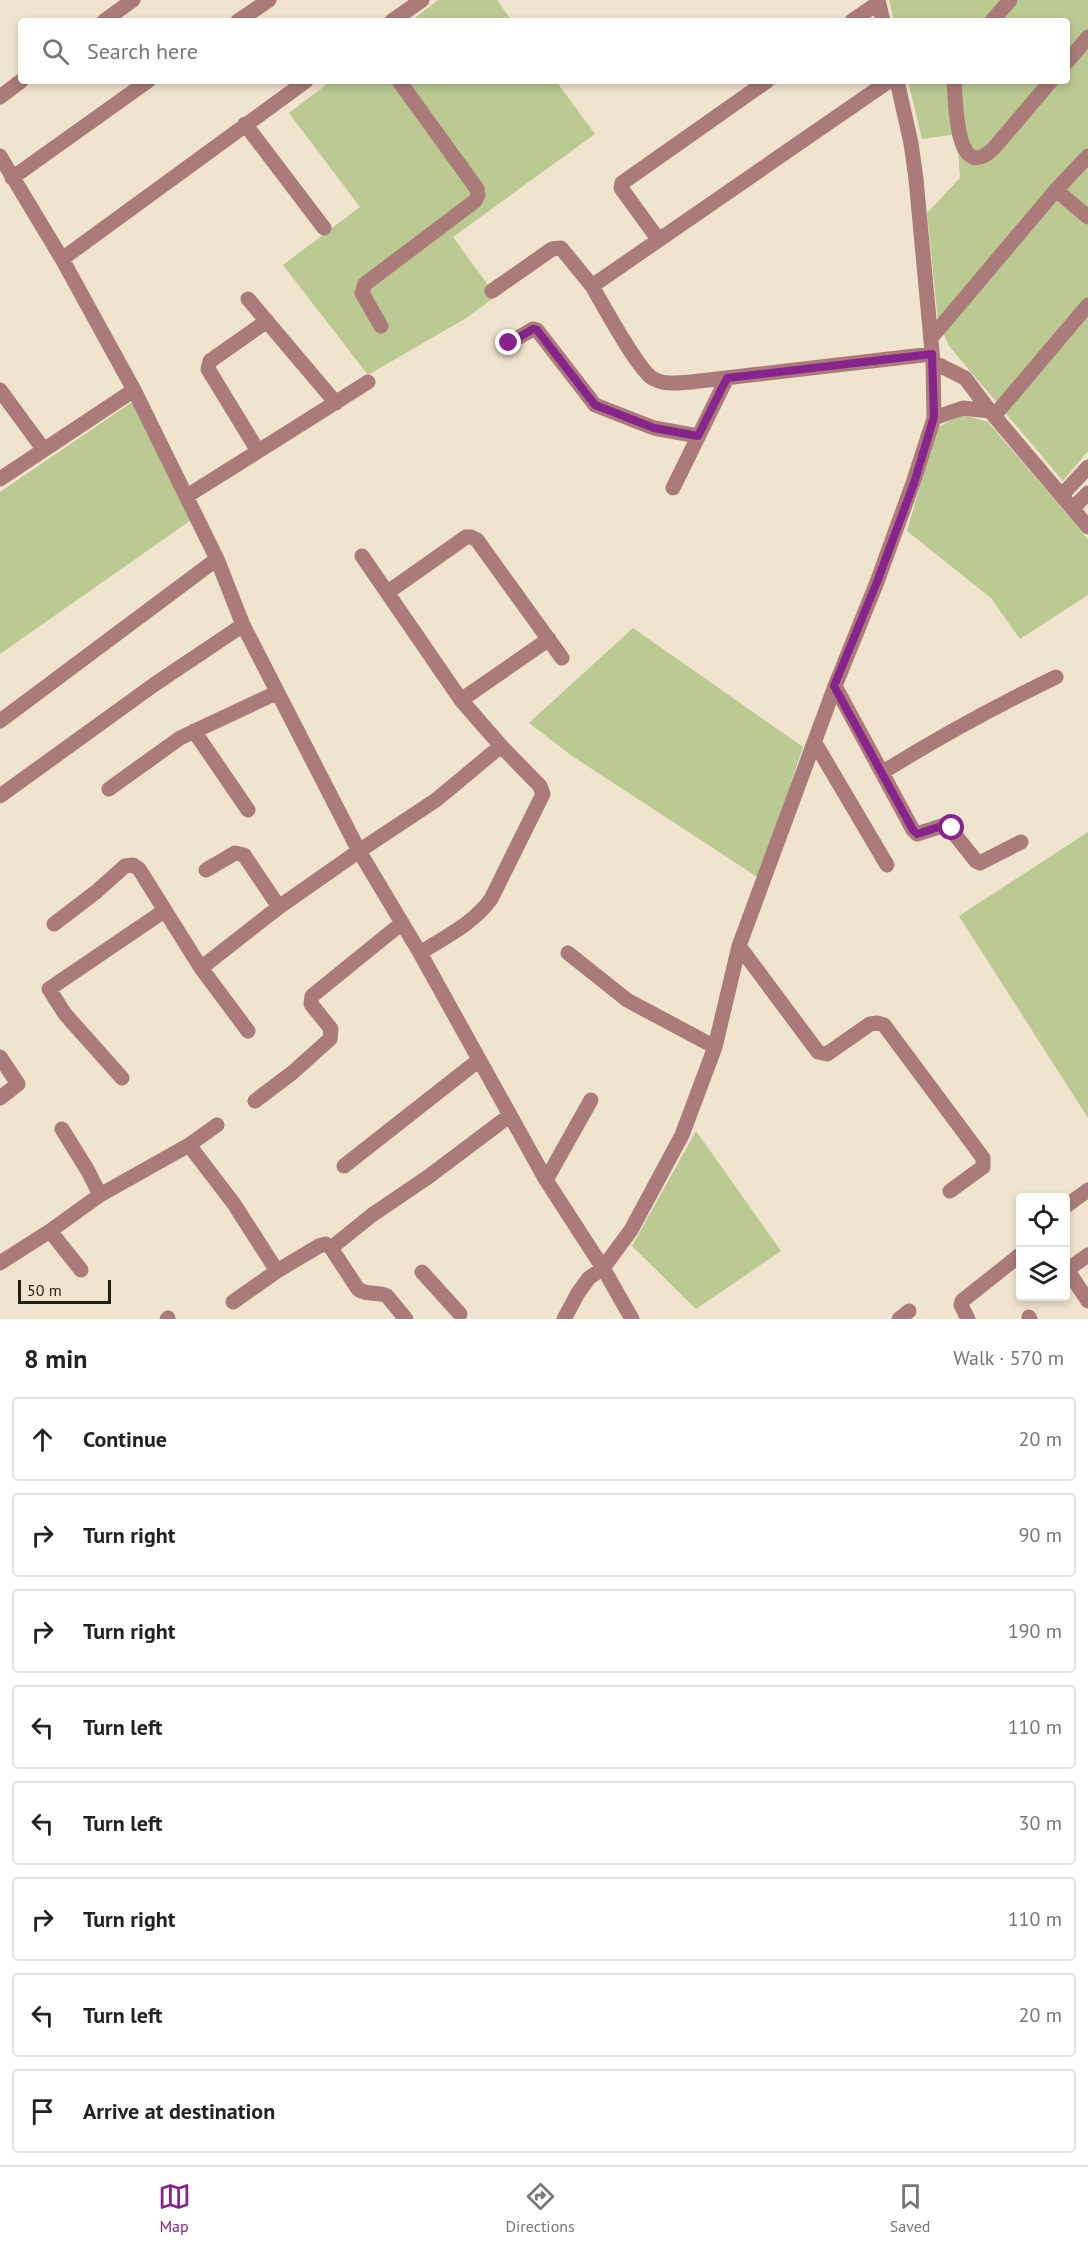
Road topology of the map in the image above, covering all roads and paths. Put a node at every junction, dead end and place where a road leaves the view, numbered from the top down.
1 (133, 0) edge
2 (269, 0) edge
3 (422, 0) edge
4 (1010, 0) edge
5 (878, 1) edge
6 (108, 18) edge
7 (242, 18) edge
8 (396, 18) edge
9 (856, 18) edge
10 (882, 18) edge
11 (995, 18) edge
12 (1088, 37) edge
13 (1070, 58) edge
14 (18, 83) edge
15 (143, 84) edge
16 (302, 84) edge
17 (401, 84) edge
18 (763, 84) edge
19 (886, 84) edge
20 (898, 84) edge
21 (954, 84) edge
22 (1048, 84) edge
23 (0, 96) edge
24 (245, 124) junction
25 (1088, 156) edge
26 (5, 169) edge
27 (1056, 190) junction
28 (1088, 217) edge
29 (324, 228) dead end
30 (658, 239) junction
31 (62, 259) junction
32 (592, 286) junction
33 (492, 291) dead end
34 (248, 299) dead end
35 (1088, 305) edge
36 (267, 321) junction
37 (381, 326) dead end
38 (931, 338) junction
39 (509, 343) dead end
40 (933, 358) junction
41 (727, 378) junction
42 (368, 382) dead end
43 (0, 390) edge
44 (134, 390) junction
45 (336, 403) junction
46 (992, 414) junction
47 (934, 417) junction
48 (698, 436) junction
49 (44, 450) junction
50 (258, 451) junction
51 (1088, 467) edge
52 (0, 479) edge
53 (673, 488) dead end
54 (1088, 493) edge
55 (1062, 495) junction
56 (187, 496) junction
57 (1073, 508) junction
58 (1088, 527) edge
59 (362, 556) dead end
60 (217, 559) junction
61 (388, 592) junction
62 (243, 625) junction
63 (549, 639) junction
64 (562, 658) dead end
65 (1056, 678) dead end
66 (834, 686) junction
67 (276, 693) junction
68 (461, 700) junction
69 (0, 721) edge
70 (194, 731) junction
71 (815, 743) junction
72 (501, 746) junction
73 (883, 772) junction
74 (109, 789) dead end
75 (0, 796) edge
76 (248, 810) dead end
77 (1021, 842) dead end
78 (358, 851) junction
79 (887, 865) dead end
80 (206, 870) dead end
81 (279, 907) junction
82 (164, 911) junction
83 (402, 923) junction
84 (54, 924) dead end
85 (739, 946) junction
86 (420, 953) junction
87 (568, 953) dead end
88 (201, 968) junction
89 (248, 1031) dead end
90 (715, 1047) junction
91 (0, 1057) edge
92 (479, 1060) junction
93 (122, 1078) dead end
94 (0, 1098) edge
95 (591, 1100) dead end
96 (255, 1101) dead end
97 (509, 1116) junction
98 (217, 1125) dead end
99 (62, 1129) dead end
100 (189, 1145) junction
101 (344, 1166) dead end
102 (546, 1180) junction
103 (1088, 1190) edge
104 (950, 1191) dead end
105 (100, 1195) junction
106 (1070, 1203) edge
107 (50, 1231) junction
108 (331, 1248) junction
109 (1088, 1255) edge
110 (1016, 1258) edge
111 (0, 1263) edge
112 (1070, 1266) edge
113 (603, 1268) junction
114 (81, 1270) dead end
115 (277, 1271) junction
116 (422, 1272) dead end
117 (1070, 1275) edge
118 (1088, 1301) edge
119 (233, 1302) dead end
120 (459, 1317) edge
121 (406, 1319) edge
122 (564, 1319) edge
123 (632, 1319) edge
124 (968, 1319) edge

1 - 6 street
2 - 7 street
3 - 8 street
4 - 11 street
5 - 9 street
5 - 10 street
12 - 13 street
14 - 23 street
15 - 26 street
16 - 24 street
17 - 37 street
18 - 30 street
19 - 30 street
20 - 38 street
21 - 22 street
24 - 29 street
24 - 31 street
25 - 27 street
26 - 31 street
27 - 28 street
27 - 38 street
30 - 32 street
31 - 44 street
32 - 33 street
32 - 41 street
34 - 36 street
35 - 46 street
36 - 45 street
36 - 50 street
38 - 40 street
39 - 48 street
40 - 41 street
40 - 46 street
40 - 47 street
41 - 48 street
42 - 45 street
43 - 49 street
44 - 49 street
44 - 56 street
45 - 50 street
46 - 47 street
46 - 55 street
47 - 66 street
48 - 53 street
49 - 52 street
50 - 56 street
51 - 55 street
54 - 57 street
55 - 57 street
56 - 60 street
57 - 58 street
59 - 61 street
60 - 62 street
60 - 69 street
61 - 63 street
61 - 68 street
62 - 67 street
62 - 75 street
63 - 64 street
63 - 68 street
65 - 73 street
66 - 71 street
66 - 73 street
67 - 70 street
67 - 78 street
68 - 72 street
70 - 74 street
70 - 76 street
71 - 79 street
71 - 85 street
72 - 78 street
72 - 86 street
73 - 77 street
78 - 81 street
78 - 83 street
80 - 81 street
81 - 88 street
82 - 84 street
82 - 88 street
82 - 93 street
83 - 86 street
83 - 96 street
85 - 90 street
85 - 104 street
86 - 92 street
87 - 90 street
88 - 89 street
90 - 113 street
91 - 94 street
92 - 97 street
92 - 101 street
95 - 102 street
97 - 102 street
97 - 108 street
98 - 100 street
99 - 105 street
100 - 105 street
100 - 115 street
102 - 113 street
103 - 106 street
105 - 107 street
107 - 111 street
107 - 114 street
108 - 115 street
108 - 121 street
109 - 112 street
110 - 124 street
113 - 122 street
113 - 123 street
115 - 119 street
116 - 120 street
117 - 118 street

